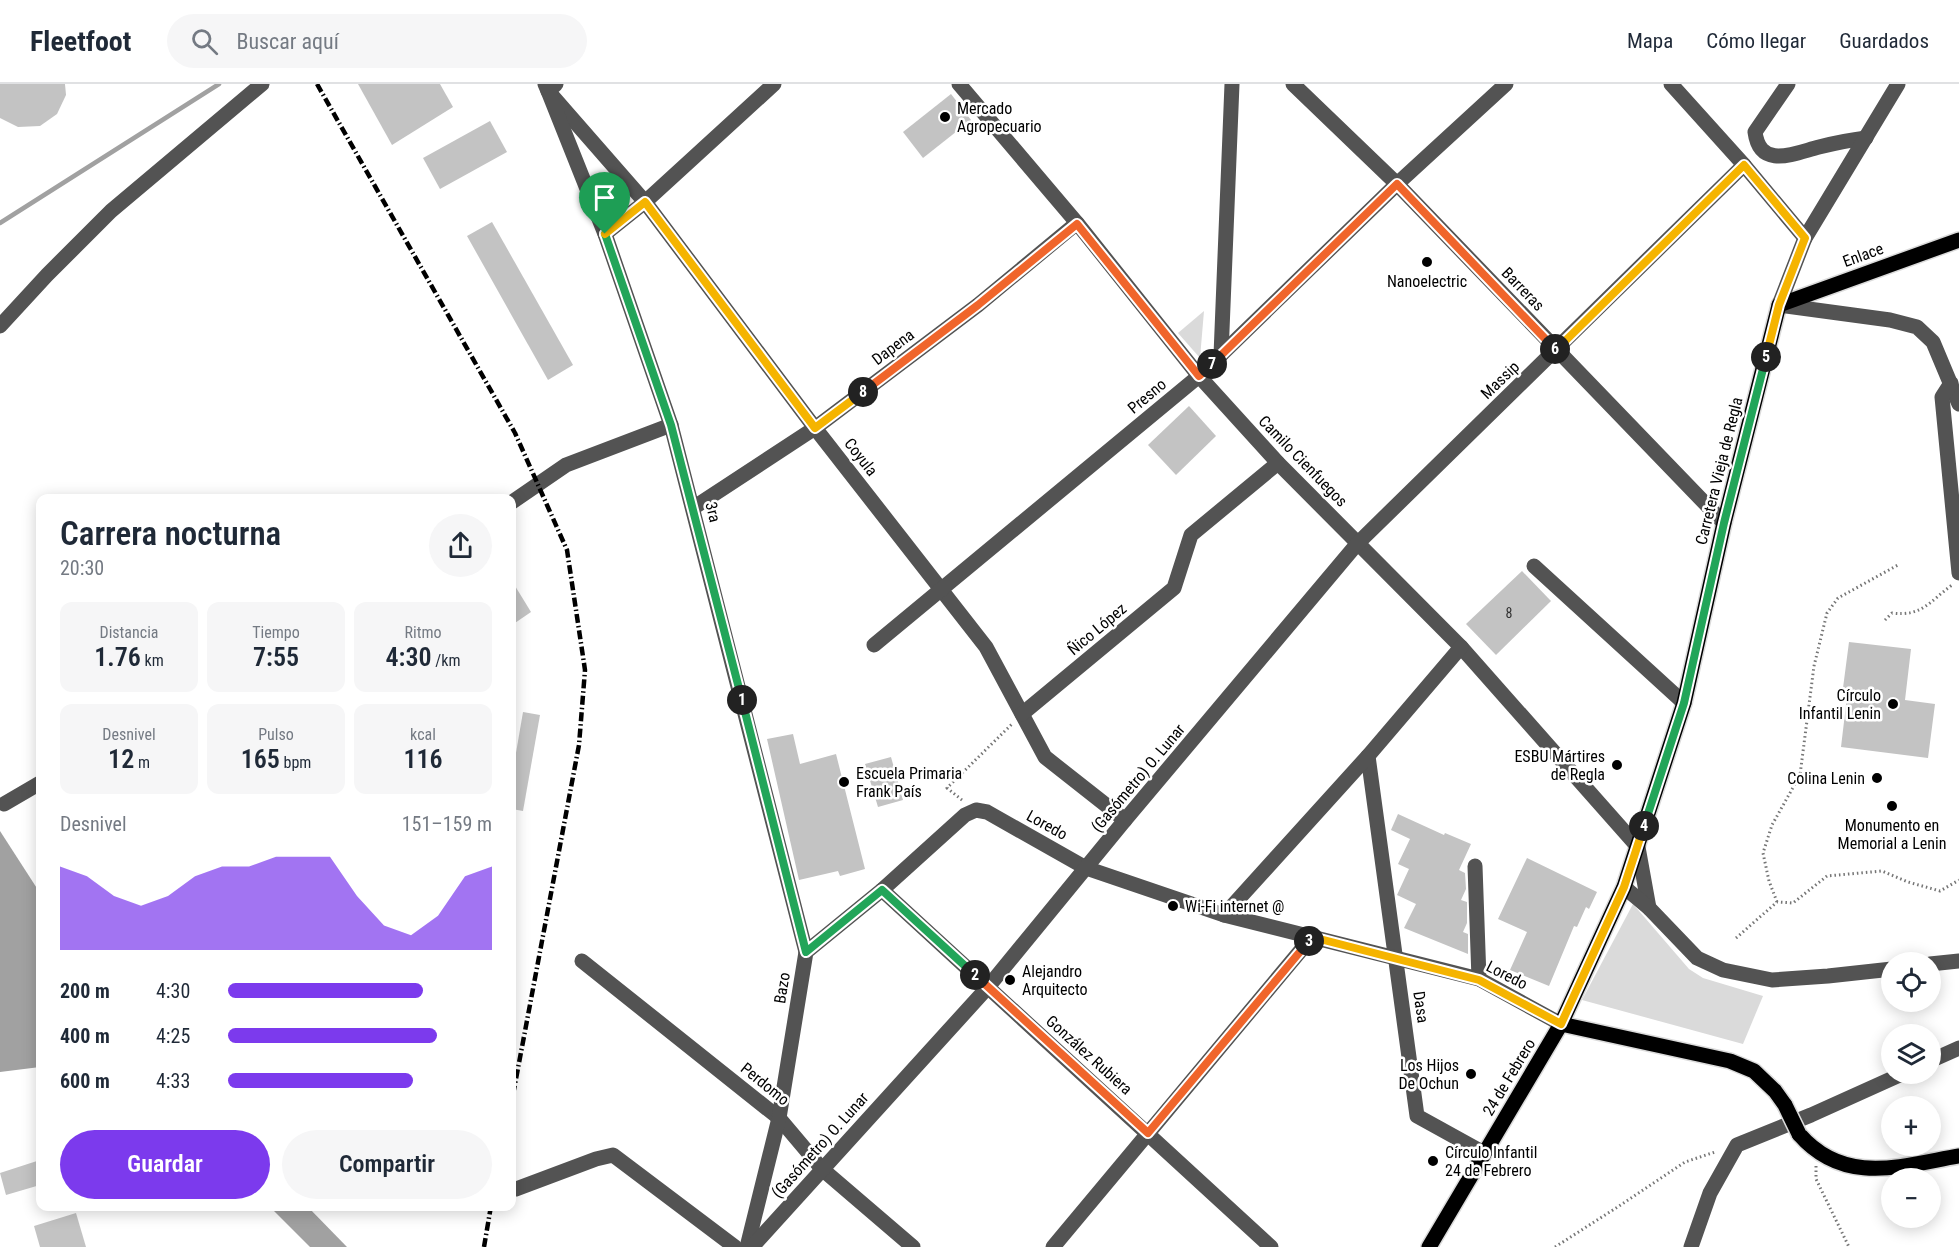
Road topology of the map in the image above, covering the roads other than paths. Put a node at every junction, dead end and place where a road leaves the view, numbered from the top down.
1 (262, 84) edge
2 (774, 84) edge
3 (959, 84) edge
4 (1232, 84) edge
5 (1293, 84) edge
6 (1506, 84) edge
7 (1671, 84) edge
8 (1788, 84) edge
9 (1898, 84) edge
10 (550, 86) edge
11 (1866, 138) junction
12 (1744, 165) junction
13 (1397, 184) junction
14 (645, 202) junction
15 (1077, 224) junction
16 (605, 234) junction
17 (1805, 238) junction
18 (1959, 240) edge
19 (1779, 305) junction
20 (0, 326) edge
21 (1556, 350) junction
22 (1221, 355) junction
23 (1199, 376) junction
24 (1951, 382) junction
25 (1959, 404) edge
26 (671, 425) junction
27 (815, 428) junction
28 (1278, 463) junction
29 (516, 499) edge
30 (693, 508) junction
31 (1724, 523) junction
32 (1358, 544) junction
33 (1534, 566) dead end
34 (1957, 578) edge
35 (942, 589) junction
36 (874, 645) dead end
37 (1461, 647) junction
38 (1684, 703) junction
39 (1022, 714) junction
40 (1368, 756) junction
41 (36, 785) edge
42 (4, 804) dead end
43 (1125, 820) junction
44 (1638, 847) junction
45 (1475, 866) dead end
46 (1086, 868) junction
47 (1624, 887) junction
48 (882, 890) junction
49 (1649, 908) junction
50 (1224, 915) junction
51 (1312, 937) junction
52 (806, 952) junction
53 (1396, 958) junction
54 (582, 961) dead end
55 (1959, 961) edge
56 (1941, 963) edge
57 (1881, 970) edge
58 (1479, 980) junction
59 (987, 987) junction
60 (1561, 1024) junction
61 (1959, 1048) edge
62 (1941, 1056) edge
63 (1881, 1083) edge
64 (779, 1118) junction
65 (1148, 1133) junction
66 (1484, 1153) junction
67 (1959, 1156) edge
68 (822, 1169) junction
69 (516, 1189) dead end
70 (735, 1247) edge
71 (747, 1247) edge
72 (752, 1247) edge
73 (913, 1247) edge
74 (1053, 1247) edge
75 (1271, 1247) edge
76 (1429, 1247) edge
77 (1691, 1247) edge

1 - 20 street
2 - 14 street
3 - 15 street, Camilo Cienfuegos
4 - 22 street
5 - 13 street, Barreras
6 - 13 street, Presno
7 - 12 street
8 - 11 street
9 - 11 street, Carretera Vieja de Regla
10 - 14 street, Coyula
10 - 16 street, 3ra
11 - 17 street, Carretera Vieja de Regla
12 - 17 street
12 - 21 street, Massip
13 - 21 street, Barreras
13 - 22 street, Presno
14 - 16 street
14 - 27 street, Coyula
15 - 23 street, Camilo Cienfuegos
15 - 27 street, Dapena
16 - 26 street, 3ra
17 - 19 street, Carretera Vieja de Regla
18 - 19 main road, Enlace
19 - 24 street
19 - 31 main road, Carretera Vieja de Regla
21 - 31 street, Barreras
21 - 32 street, Massip
22 - 23 street, Presno
23 - 28 street, Camilo Cienfuegos
23 - 35 street, Presno
24 - 25 street
24 - 34 street
26 - 29 street
26 - 30 street, 3ra
27 - 30 street, Dapena
27 - 35 street, Coyula
28 - 32 street, Camilo Cienfuegos
28 - 39 street, Ñico López
30 - 52 street, 3ra
31 - 38 main road, Carretera Vieja de Regla
32 - 37 street, Camilo Cienfuegos
32 - 43 street, (Gasómetro) O. Lunar
33 - 38 street
35 - 36 street, Presno
35 - 39 street, Coyula
37 - 40 street
37 - 44 street, Camilo Cienfuegos
38 - 44 main road, Carretera Vieja de Regla
39 - 43 street, Coyula
40 - 50 street
40 - 53 street, Dasa
41 - 42 street
43 - 46 street, (Gasómetro) O. Lunar
44 - 47 main road, Carretera Vieja de Regla
44 - 49 street
45 - 58 street
46 - 48 street, Loredo
46 - 50 street, Loredo
46 - 59 street, (Gasómetro) O. Lunar
47 - 49 street
47 - 60 main road, 24 de Febrero
48 - 52 street
48 - 59 street, González Rubiera
49 - 57 street
50 - 51 street, Loredo
51 - 53 street, Loredo
51 - 65 street
52 - 64 street, Bazo
53 - 58 street, Loredo
53 - 66 street, Dasa
54 - 64 street, Perdomo
55 - 56 street
58 - 60 street, Loredo
59 - 65 street, González Rubiera
59 - 68 street, (Gasómetro) O. Lunar
60 - 66 main road, 24 de Febrero
60 - 67 main road, Loredo, bridge
61 - 62 street
63 - 77 street
64 - 68 street, Perdomo
64 - 71 street, Bazo
65 - 74 street
65 - 75 street, González Rubiera
66 - 76 main road, 24 de Febrero
68 - 72 street, (Gasómetro) O. Lunar
68 - 73 street, Perdomo
69 - 70 street

